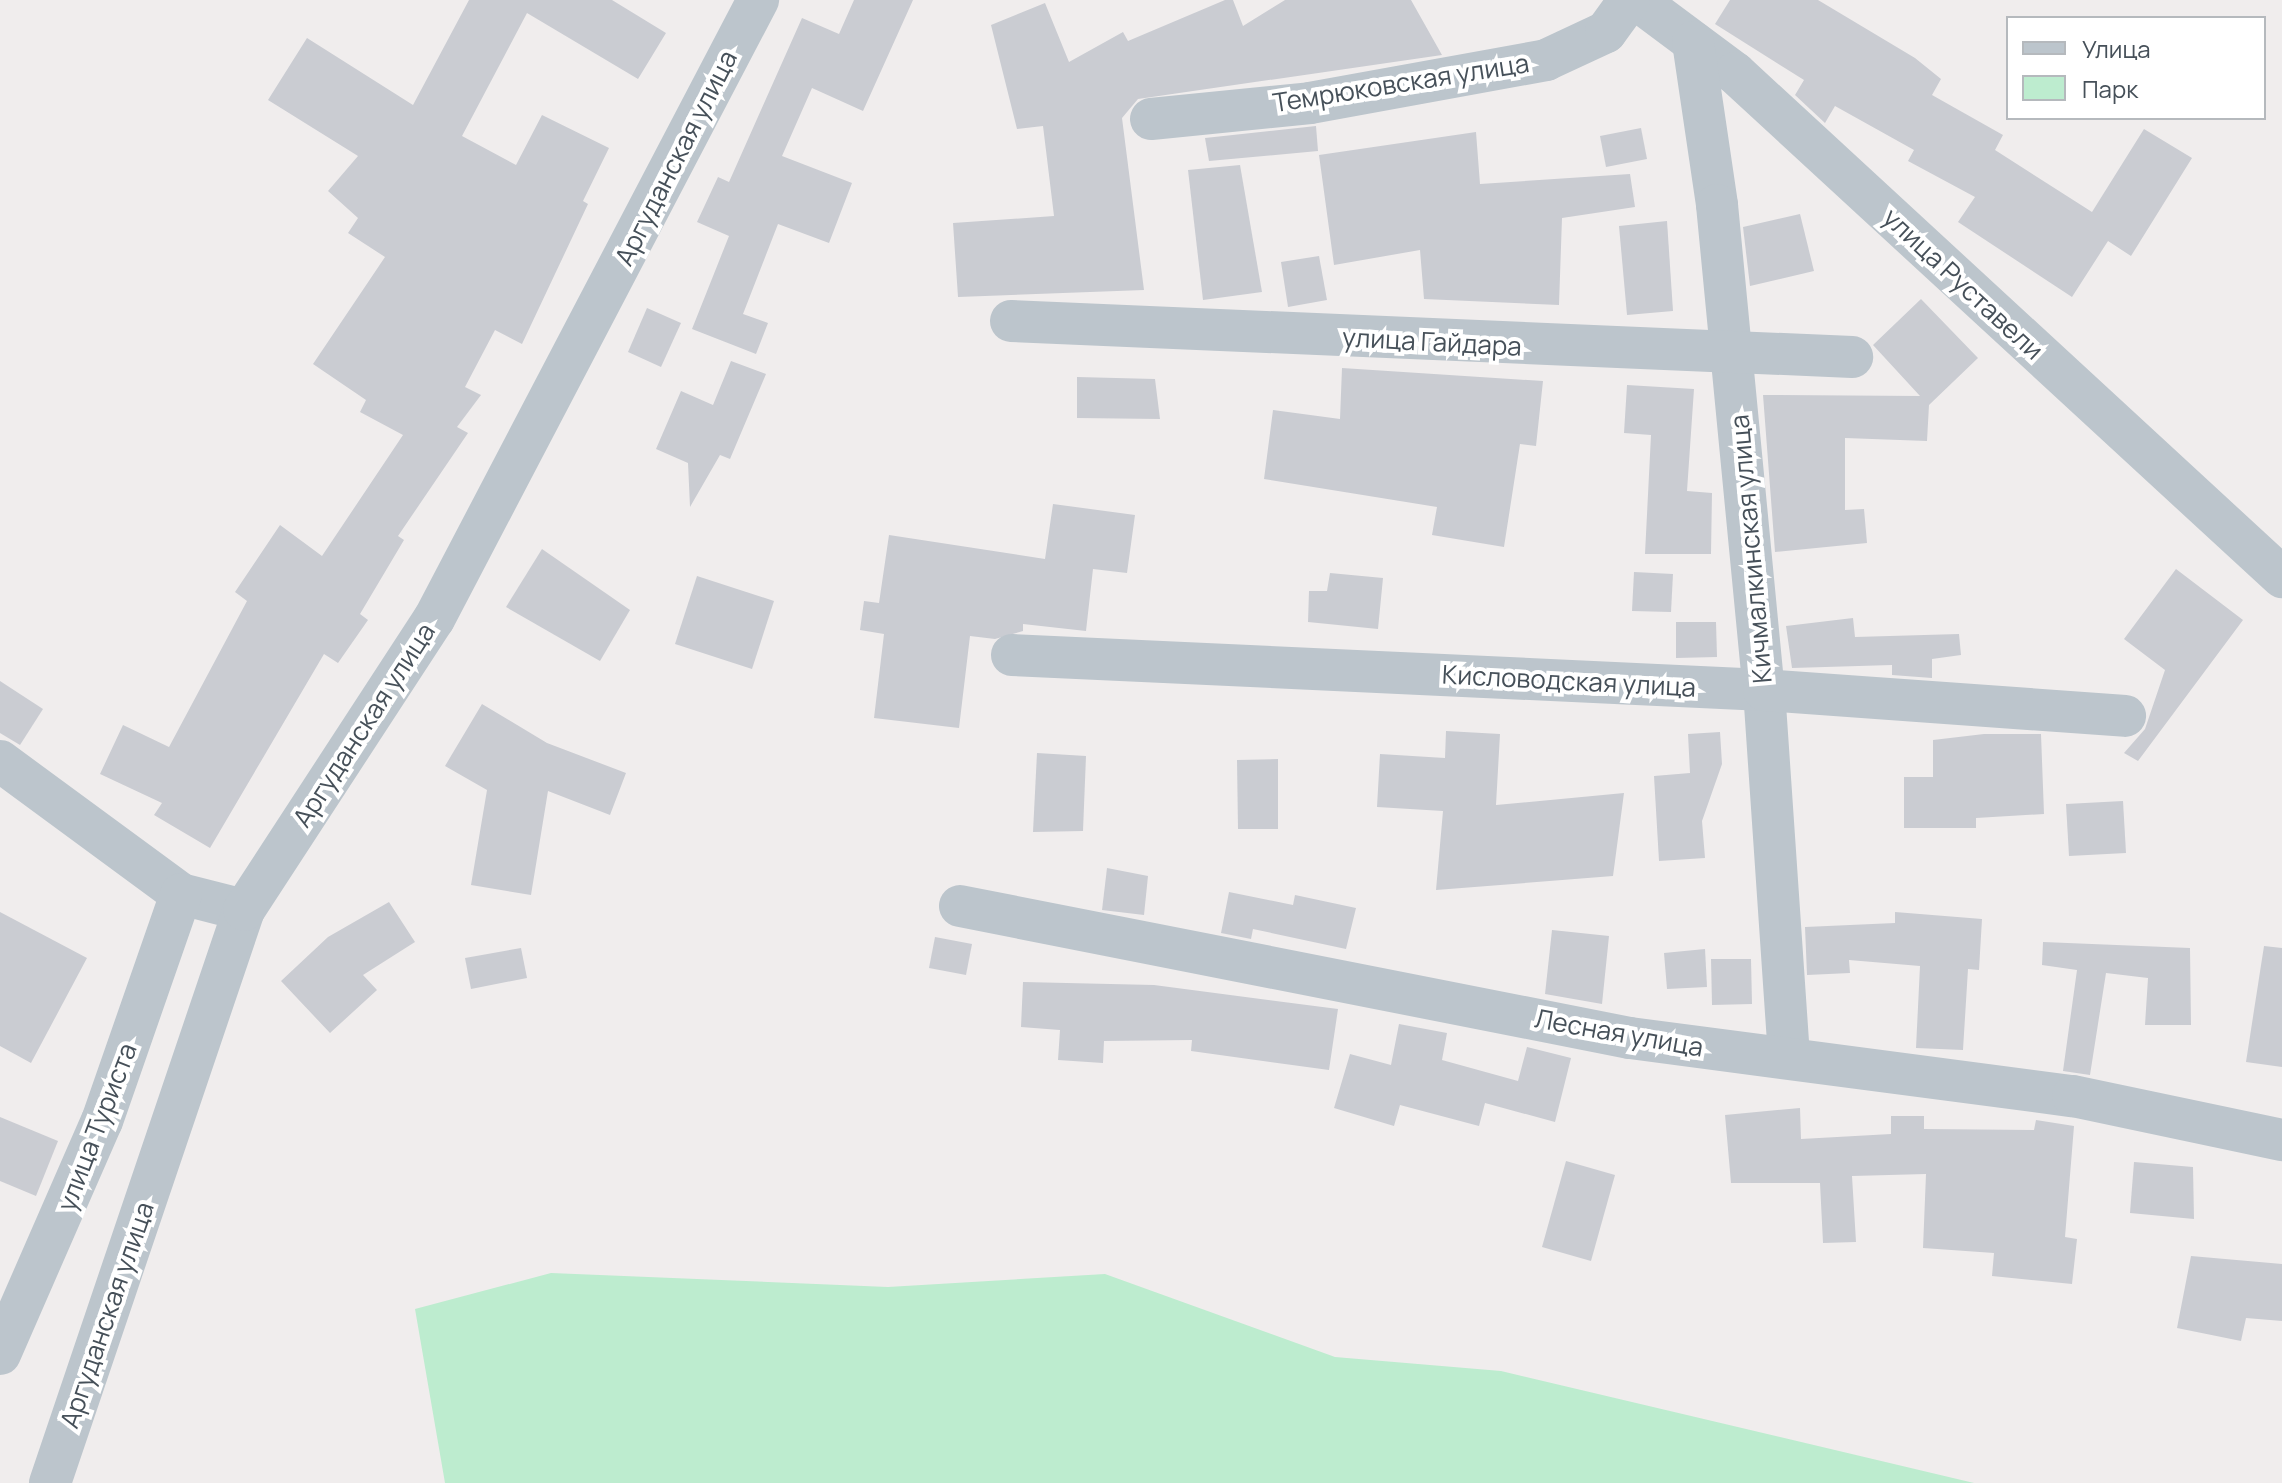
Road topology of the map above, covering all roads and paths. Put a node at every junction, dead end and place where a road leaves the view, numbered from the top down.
1 (758, 0) edge
2 (1629, 0) edge
3 (1637, 0) edge
4 (1693, 42) junction
5 (1151, 119) dead end
6 (1011, 321) dead end
7 (1733, 357) junction
8 (1852, 357) dead end
9 (2282, 577) edge
10 (1012, 655) dead end
11 (1764, 690) junction
12 (2125, 716) dead end
13 (0, 761) edge
14 (181, 894) junction
15 (960, 906) dead end
16 (244, 910) junction
17 (1789, 1058) junction
18 (2282, 1140) edge
19 (0, 1354) edge
20 (50, 1483) edge

1 - 16 street, Аргуданская улица
2 - 5 street, Темрюковская улица
3 - 4 street, улица Руставели
4 - 7 street, Кичмалкинская улица
4 - 9 street, улица Руставели
6 - 7 street, улица Гайдара
7 - 8 street, улица Гайдара
7 - 11 street, Кичмалкинская улица
10 - 11 street, Кисловодская улица
11 - 12 street, Кисловодская улица
11 - 17 street, Кичмалкинская улица
13 - 14 street
14 - 16 street
14 - 19 street, улица Туриста
15 - 17 street, Лесная улица
16 - 20 street, Аргуданская улица
17 - 18 street, Лесная улица

